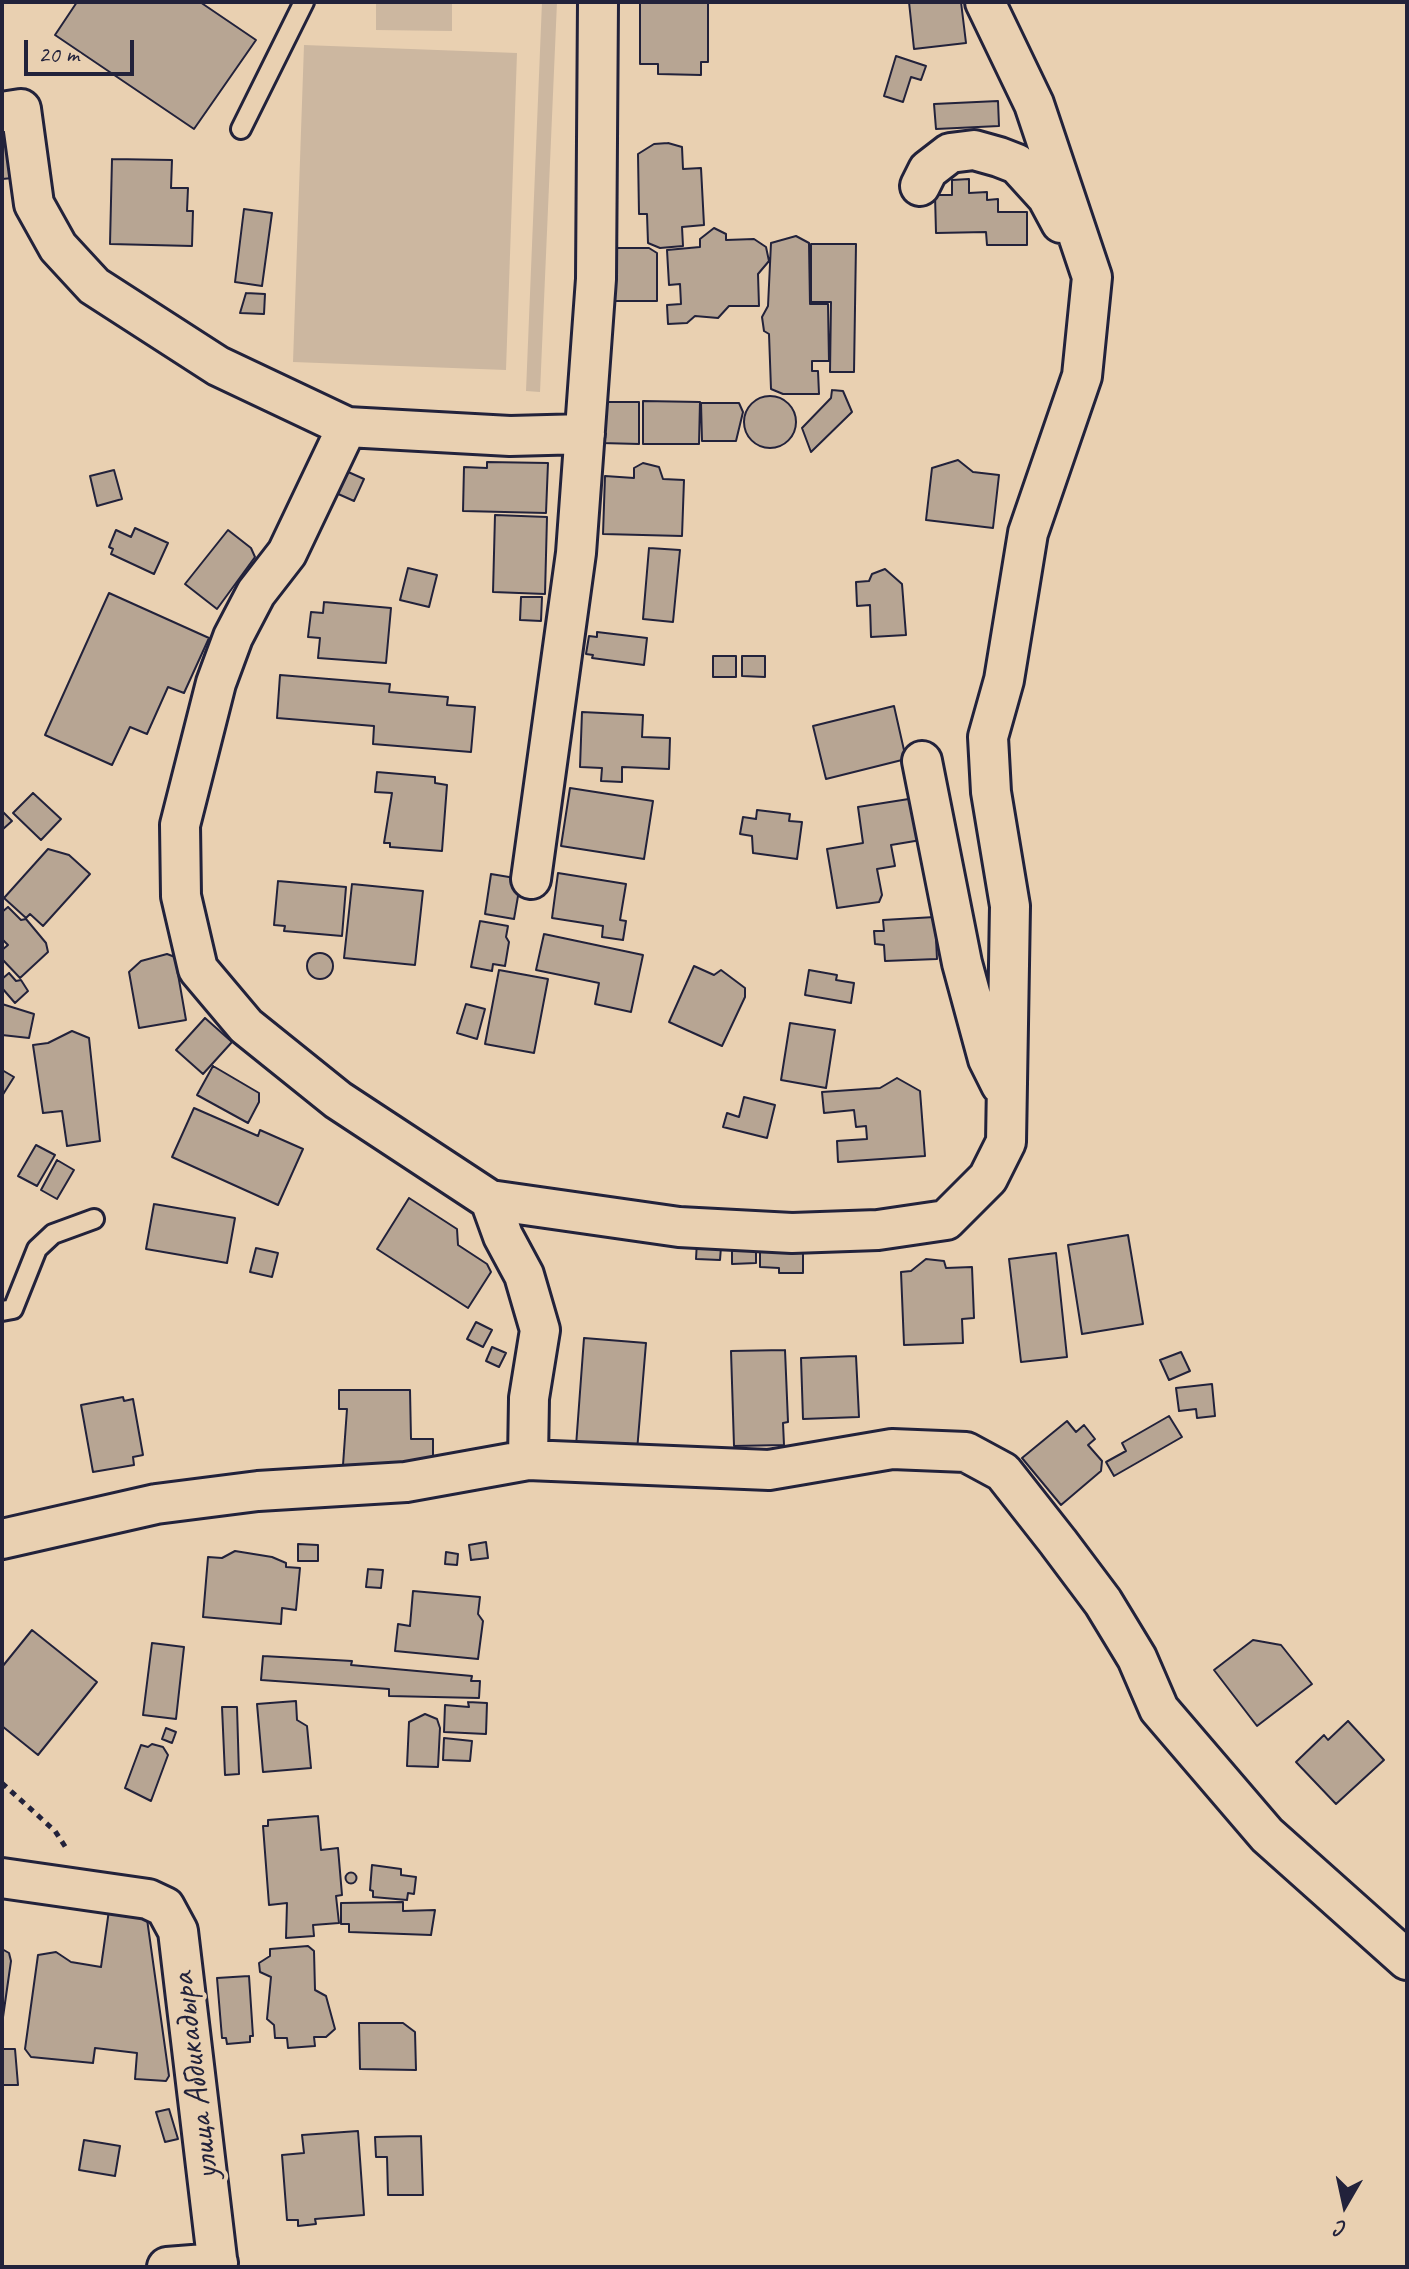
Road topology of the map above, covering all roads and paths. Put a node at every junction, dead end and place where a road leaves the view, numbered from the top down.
1 (304, 2) edge
2 (598, 2) edge
3 (985, 2) edge
4 (2, 112) edge
5 (241, 129) dead end
6 (920, 186) dead end
7 (1089, 270) junction
8 (347, 427) junction
9 (585, 434) junction
10 (922, 761) dead end
11 (531, 879) dead end
12 (1009, 1110) junction
13 (490, 1200) junction
14 (94, 1219) dead end
15 (2, 1311) edge
16 (528, 1460) junction
17 (2, 1539) edge
18 (2, 1783) edge
19 (2, 1878) edge
20 (93, 1889) junction
21 (1407, 1960) edge
22 (218, 2265) edge
23 (167, 2267) edge

1 - 5 lane
2 - 9 street
3 - 7 street
4 - 8 street
6 - 7 street
7 - 12 street
8 - 9 street
8 - 13 street
9 - 11 street
10 - 12 street
12 - 13 street
13 - 16 street
14 - 15 lane
16 - 17 street
16 - 21 street
18 - 20 path
19 - 20 street
20 - 22 street, улица Абдикадыра
22 - 23 street

